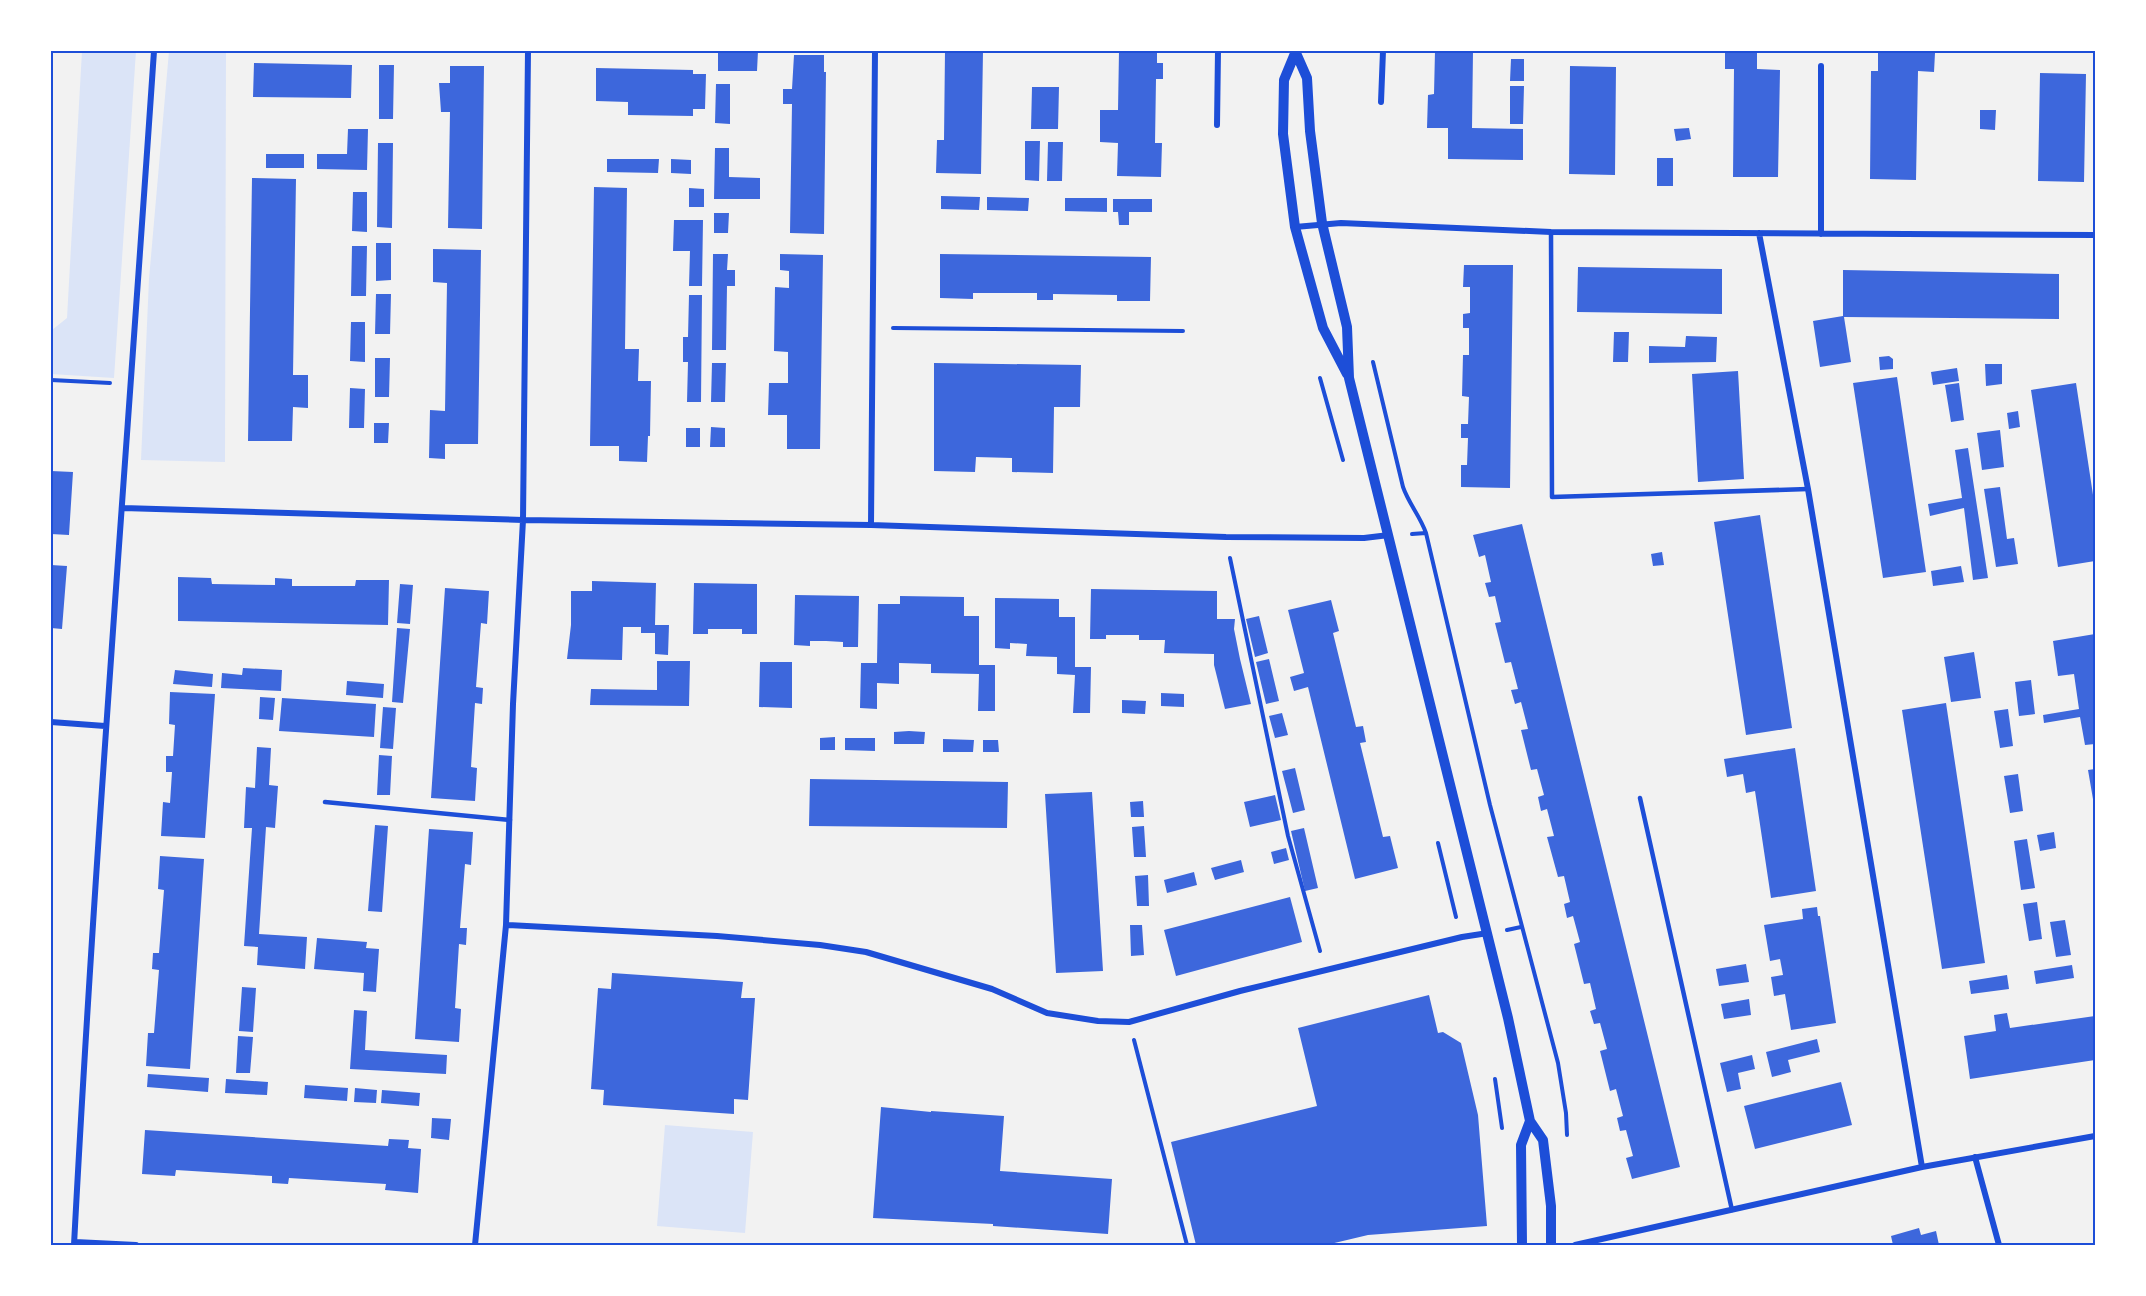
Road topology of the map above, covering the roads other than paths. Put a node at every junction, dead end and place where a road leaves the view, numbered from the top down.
1 (154, 51) edge
2 (528, 51) edge
3 (875, 51) edge
4 (1218, 51) edge
5 (1383, 51) edge
6 (1296, 52) edge
7 (1821, 66) dead end
8 (1381, 102) dead end
9 (1217, 125) dead end
10 (1322, 223) junction
11 (1295, 227) junction
12 (1551, 232) junction
13 (1759, 233) junction
14 (1821, 234) junction
15 (2095, 234) edge
16 (1349, 378) junction
17 (1808, 489) junction
18 (123, 508) junction
19 (523, 520) junction
20 (871, 525) junction
21 (1389, 535) junction
22 (51, 722) edge
23 (105, 726) junction
24 (1640, 798) dead end
25 (325, 802) dead end
26 (510, 819) junction
27 (506, 925) junction
28 (1488, 933) junction
29 (1530, 1121) junction
30 (2095, 1137) edge
31 (1975, 1157) junction
32 (1922, 1167) junction
33 (1732, 1210) junction
34 (74, 1244) edge
35 (136, 1245) edge
36 (475, 1245) edge
37 (1522, 1245) edge
38 (1551, 1245) edge
39 (1575, 1245) edge
40 (1999, 1245) edge

1 - 18 street
2 - 19 street
3 - 20 street
4 - 9 street
5 - 8 street
6 - 10 street
6 - 11 street
7 - 14 street
10 - 11 street
10 - 12 street
10 - 16 street
11 - 16 street
12 - 13 street
12 - 17 lane
13 - 14 street
13 - 17 street
14 - 15 street
16 - 21 street
17 - 32 street
18 - 19 street
18 - 23 street
19 - 20 street
19 - 26 street
20 - 21 street
21 - 28 street
22 - 23 street
23 - 34 street
24 - 33 lane
25 - 26 lane
26 - 27 street
27 - 28 street
27 - 36 street
28 - 29 street
29 - 37 street
29 - 38 street
30 - 31 street
31 - 32 street
31 - 40 street
32 - 33 street
33 - 39 street
34 - 35 street

